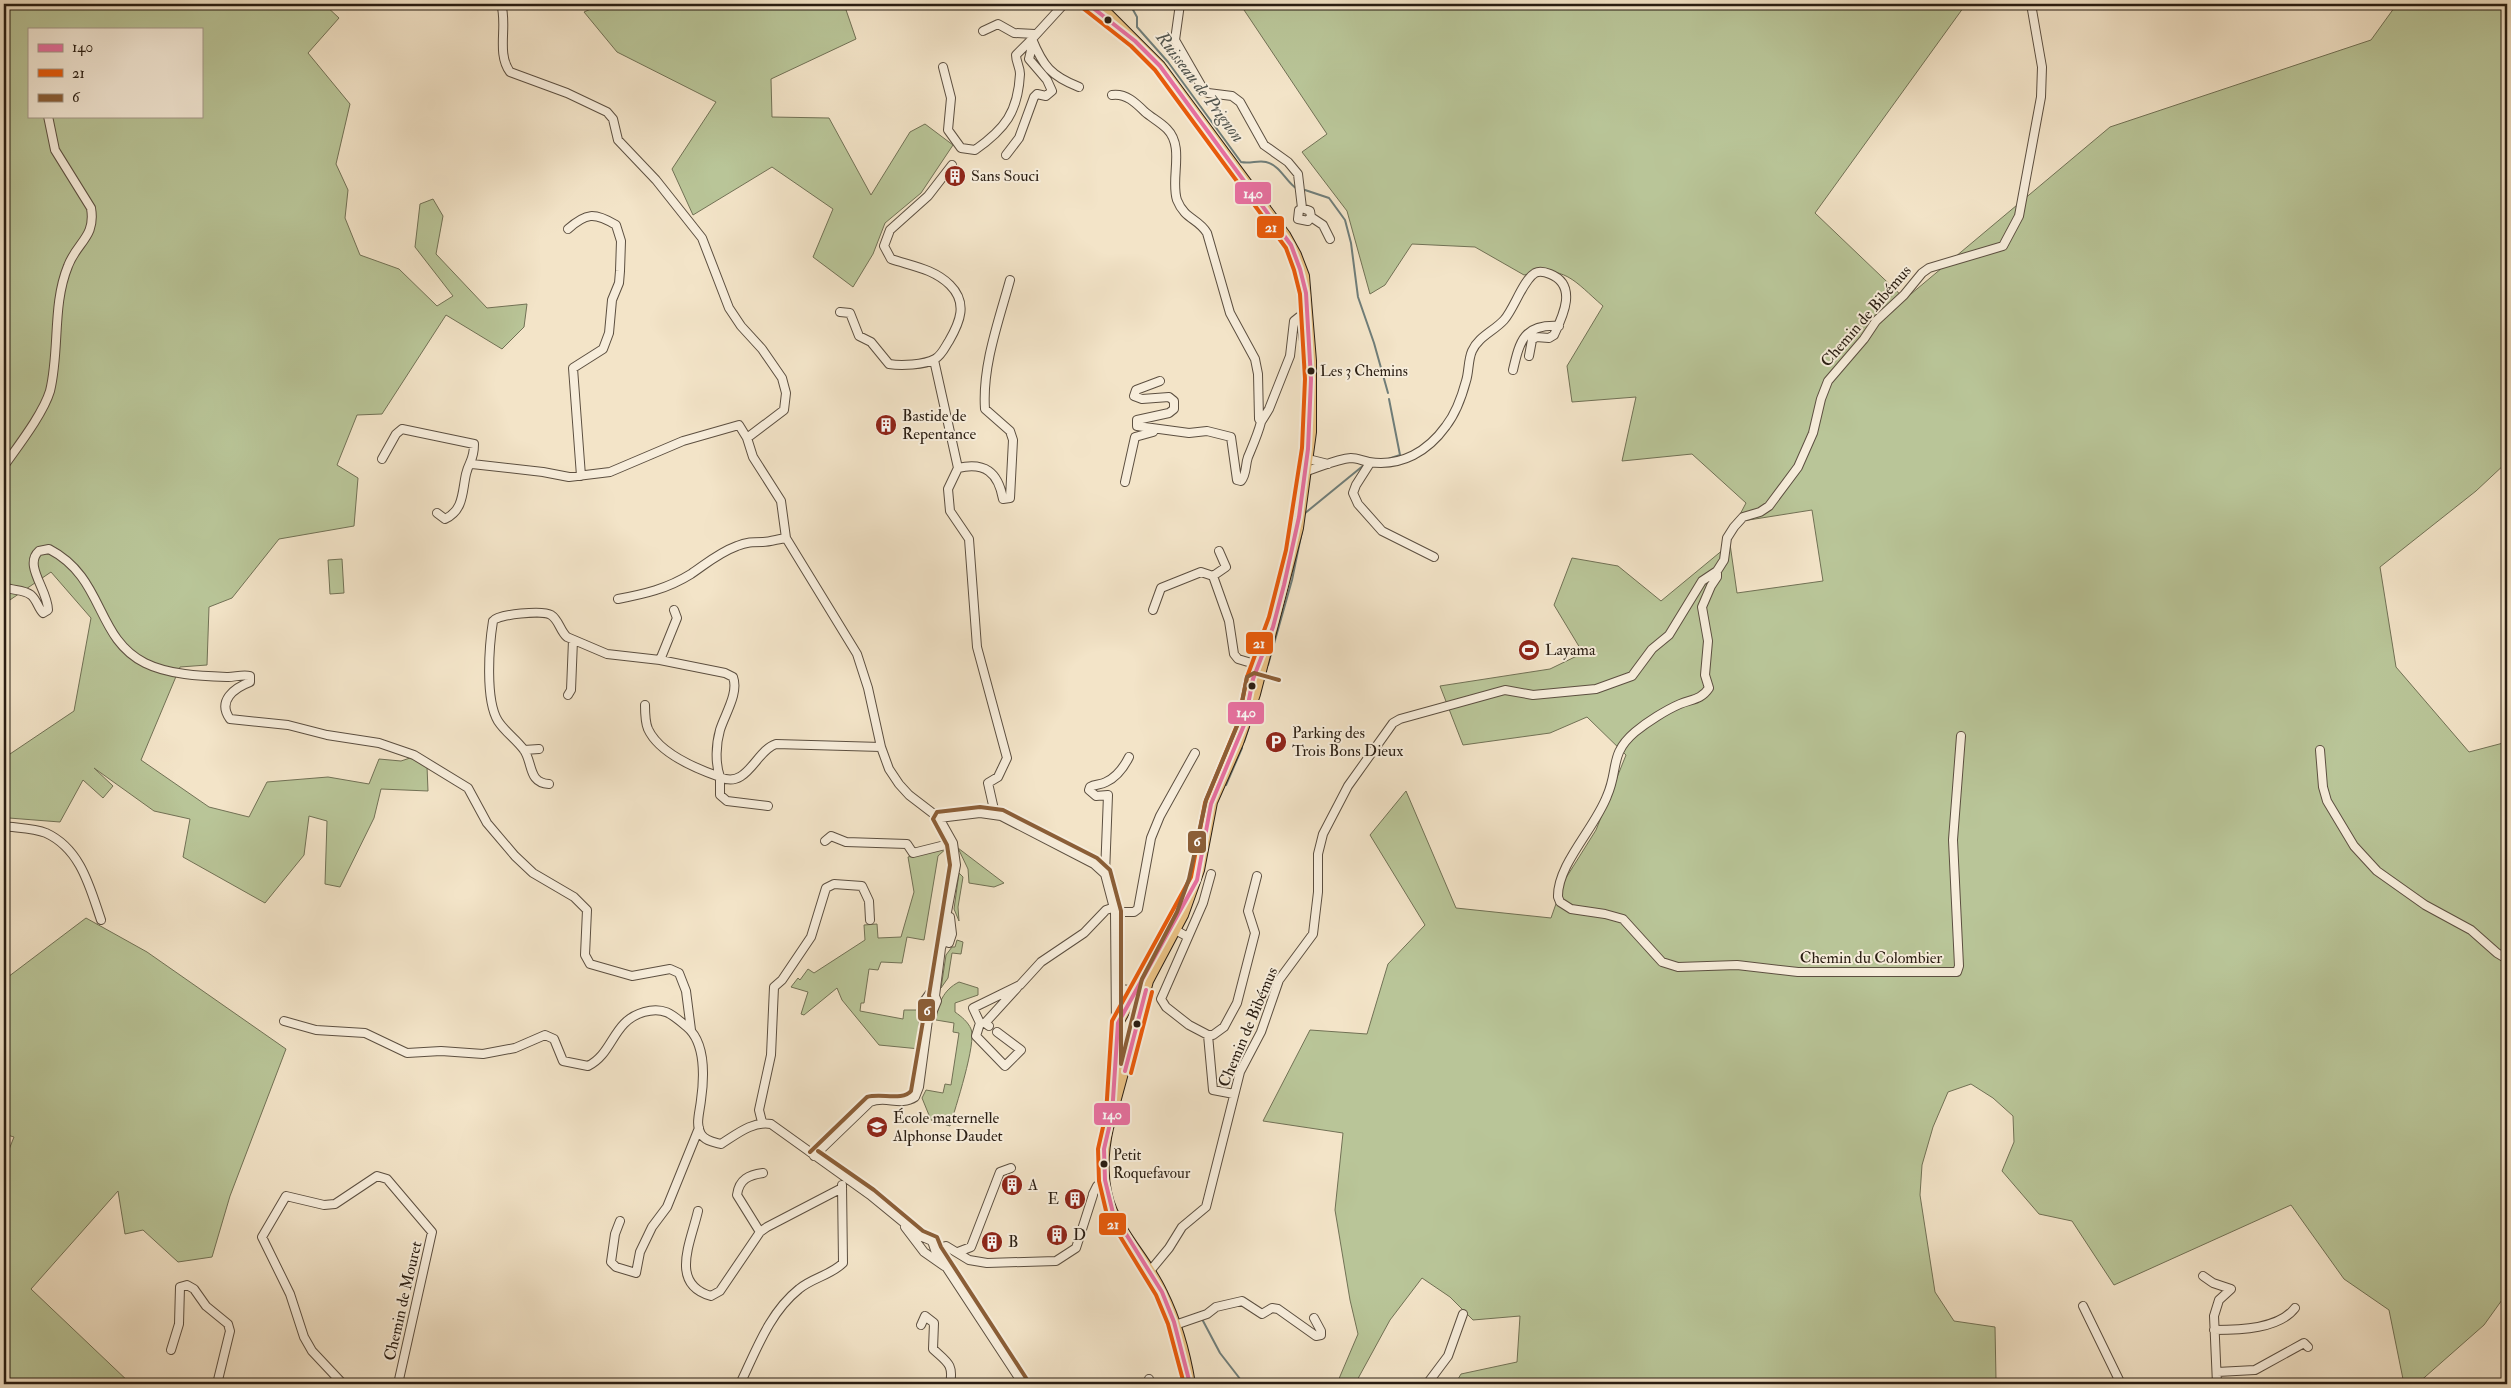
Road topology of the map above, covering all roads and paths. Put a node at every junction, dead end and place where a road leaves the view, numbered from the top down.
1 (501, 4) edge
2 (1064, 4) edge
3 (1088, 4) edge
4 (1098, 4) edge
5 (1180, 4) edge
6 (2031, 4) edge
7 (983, 31) dead end
8 (1034, 38) junction
9 (1136, 41) junction
10 (943, 67) dead end
11 (1079, 87) dead end
12 (1112, 95) dead end
13 (48, 118) edge
14 (1006, 156) dead end
15 (952, 165) dead end
16 (568, 229) dead end
17 (1330, 240) dead end
18 (1010, 280) dead end
19 (840, 312) dead end
20 (1559, 326) junction
21 (1529, 356) dead end
22 (934, 360) junction
23 (1312, 361) junction
24 (1513, 370) dead end
25 (1160, 381) dead end
26 (1261, 422) junction
27 (1157, 429) junction
28 (747, 438) junction
29 (382, 460) dead end
30 (1370, 463) junction
31 (472, 464) junction
32 (1330, 464) junction
33 (4, 466) edge
34 (1308, 466) junction
35 (958, 468) junction
36 (581, 476) junction
37 (1125, 482) dead end
38 (437, 513) dead end
39 (786, 538) junction
40 (1219, 551) dead end
41 (1434, 557) dead end
42 (1717, 571) junction
43 (1213, 576) junction
44 (4, 587) edge
45 (618, 599) dead end
46 (674, 610) dead end
47 (1153, 610) dead end
48 (1270, 635) junction
49 (573, 640) junction
50 (660, 660) junction
51 (1258, 665) junction
52 (568, 695) dead end
53 (645, 705) dead end
54 (1243, 728) junction
55 (1961, 736) dead end
56 (881, 747) junction
57 (539, 749) dead end
58 (524, 750) junction
59 (2320, 750) dead end
60 (1195, 753) dead end
61 (1129, 757) dead end
62 (720, 777) junction
63 (549, 784) dead end
64 (768, 806) dead end
65 (995, 814) junction
66 (943, 817) junction
67 (4, 826) edge
68 (825, 842) dead end
69 (953, 843) junction
70 (1105, 874) junction
71 (1211, 874) dead end
72 (1256, 876) dead end
73 (1115, 909) junction
74 (101, 920) dead end
75 (870, 920) dead end
76 (1173, 929) junction
77 (1188, 936) junction
78 (2507, 958) edge
79 (1115, 981) junction
80 (1020, 984) junction
81 (1135, 991) junction
82 (1127, 1005) junction
83 (1140, 1015) junction
84 (284, 1021) dead end
85 (989, 1026) dead end
86 (691, 1030) junction
87 (1116, 1030) junction
88 (997, 1032) dead end
89 (1208, 1035) junction
90 (1114, 1066) junction
91 (1126, 1069) junction
92 (1234, 1094) junction
93 (1112, 1115) junction
94 (762, 1122) junction
95 (699, 1128) junction
96 (814, 1156) junction
97 (1011, 1168) dead end
98 (763, 1173) dead end
99 (843, 1177) junction
100 (1105, 1180) junction
101 (854, 1184) junction
102 (842, 1188) junction
103 (844, 1200) junction
104 (698, 1212) dead end
105 (620, 1221) dead end
106 (901, 1221) junction
107 (760, 1232) junction
108 (935, 1250) junction
109 (958, 1252) junction
110 (949, 1270) junction
111 (1150, 1271) junction
112 (2203, 1276) dead end
113 (2083, 1306) dead end
114 (2296, 1308) dead end
115 (1464, 1314) dead end
116 (1314, 1318) dead end
117 (921, 1325) dead end
118 (1175, 1325) junction
119 (2214, 1330) junction
120 (2308, 1347) dead end
121 (171, 1350) dead end
122 (2217, 1372) junction
123 (1022, 1383) edge
124 (217, 1384) edge
125 (343, 1384) edge
126 (398, 1384) edge
127 (740, 1384) edge
128 (950, 1384) edge
129 (1190, 1384) edge
130 (1427, 1384) edge
131 (2121, 1384) edge
132 (2217, 1384) edge

1 - 28 street
2 - 8 street
3 - 9 main road
4 - 9 main road
5 - 17 street
6 - 42 street, Chemin de Bibémus
7 - 8 street
8 - 10 street
8 - 11 street
8 - 14 street
9 - 23 main road
12 - 26 street
13 - 33 street
15 - 22 street
16 - 36 street
18 - 35 street
19 - 22 street
20 - 21 street
20 - 24 street
20 - 30 street
22 - 35 street
23 - 26 street
23 - 34 main road
25 - 27 street
26 - 27 street
27 - 37 street
28 - 36 street
28 - 39 street
29 - 31 street
30 - 32 street
30 - 41 street
31 - 36 street
31 - 38 street
32 - 34 street
32 - 34 street
34 - 48 main road
35 - 65 street
39 - 45 street
39 - 56 street
40 - 43 street
42 - 55 street, Chemin du Colombier
42 - 92 street, Chemin de Bibémus
43 - 47 street
43 - 51 street
44 - 86 street
46 - 50 street
48 - 51 main road
48 - 54 main road
49 - 50 street
49 - 52 street
49 - 58 street
50 - 62 street
51 - 54 main road
53 - 62 street
54 - 76 main road
56 - 62 street
56 - 66 street
57 - 58 street
58 - 63 street
59 - 78 street
60 - 73 street
61 - 70 street
62 - 64 street
65 - 66 street
65 - 70 street
66 - 69 street
67 - 74 street
68 - 69 street
69 - 96 street
70 - 73 street
71 - 77 street
72 - 89 street
73 - 79 street
73 - 80 street
75 - 94 street
76 - 77 street
76 - 81 main road
76 - 83 main road
77 - 89 street
79 - 81 street
79 - 82 street
79 - 87 street
80 - 85 street
80 - 88 street
81 - 82 main road
82 - 83 main road
82 - 87 main road
83 - 91 main road
84 - 86 street
86 - 95 street
87 - 90 main road
89 - 92 street
90 - 91 main road
90 - 93 main road
91 - 93 main road
92 - 111 street, Chemin de Bibémus
93 - 100 main road
94 - 95 street
94 - 96 street
95 - 105 street
96 - 99 street
97 - 109 street
98 - 107 street
99 - 101 street
99 - 102 street
100 - 109 street
100 - 111 main road
101 - 103 street
101 - 106 street
102 - 103 street
102 - 107 street
103 - 127 street
104 - 107 street
106 - 108 street
106 - 110 street
108 - 109 street
108 - 110 street
110 - 123 street
111 - 118 main road
112 - 119 street
113 - 131 street
114 - 119 street
115 - 130 street
116 - 118 street
117 - 128 street
118 - 129 main road
119 - 122 street
120 - 122 street
121 - 124 street
122 - 132 street
125 - 126 street, Chemin de Mouret

